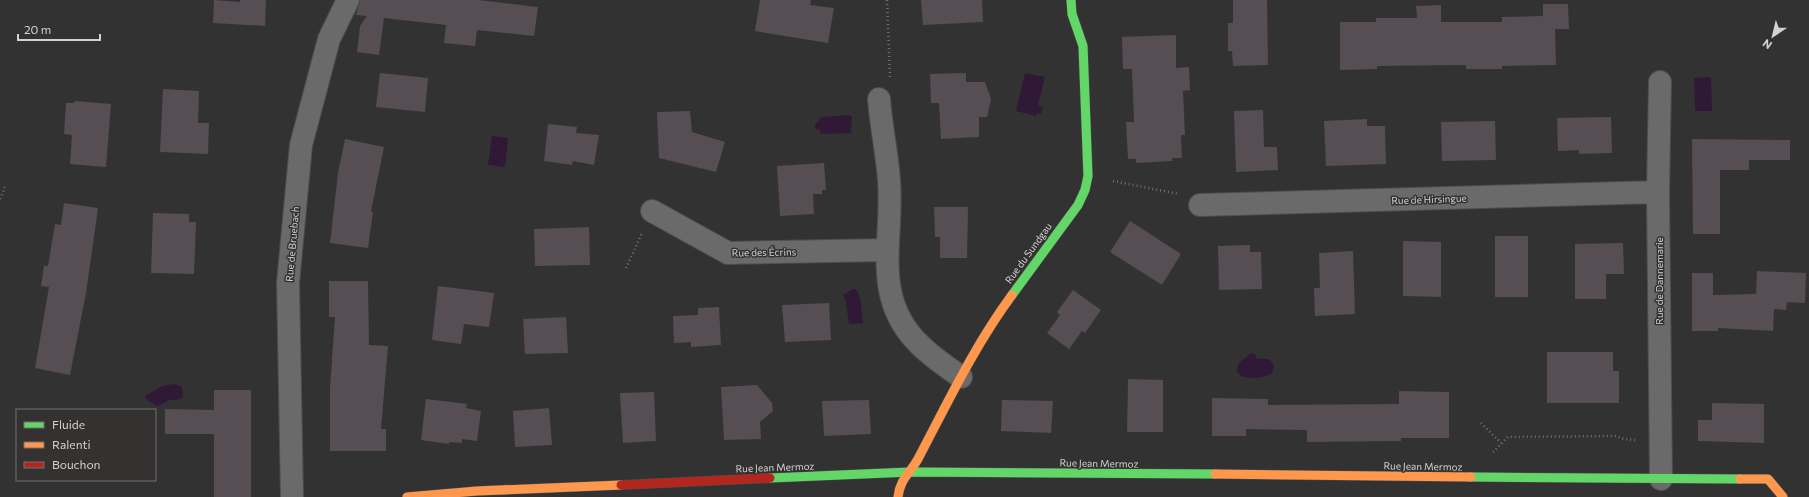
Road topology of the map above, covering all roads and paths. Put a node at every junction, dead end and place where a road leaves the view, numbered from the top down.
1 (348, 0) edge
2 (887, 0) edge
3 (1071, 0) edge
4 (890, 78) dead end
5 (1660, 82) dead end
6 (879, 99) dead end
7 (1106, 180) dead end
8 (6, 184) dead end
9 (1658, 192) junction
10 (0, 199) edge
11 (1200, 205) joint
12 (652, 211) joint
13 (887, 250) junction
14 (626, 268) dead end
15 (961, 377) junction
16 (1482, 423) dead end
17 (1638, 440) dead end
18 (1502, 443) junction
19 (1492, 453) dead end
20 (910, 472) junction
21 (1661, 479) junction
22 (292, 497) edge
23 (407, 497) edge
24 (898, 497) edge
25 (1783, 497) edge

1 - 22 street, Rue de Bruebach
2 - 4 path
3 - 15 street, Rue du Sundgau
5 - 9 street, Rue de Dannemarie
6 - 13 street
7 - 11 path
8 - 10 path
9 - 11 street, Rue de Hirsingue
9 - 21 street, Rue de Dannemarie
12 - 13 street, Rue des Écrins
12 - 14 path
13 - 15 street
15 - 20 street, Rue du Sundgau
16 - 18 path
17 - 18 path
18 - 19 path
20 - 21 street, Rue Jean Mermoz
20 - 23 street, Rue Jean Mermoz
20 - 24 street, Rue du Sundgau
21 - 25 street, Rue Jean Mermoz

